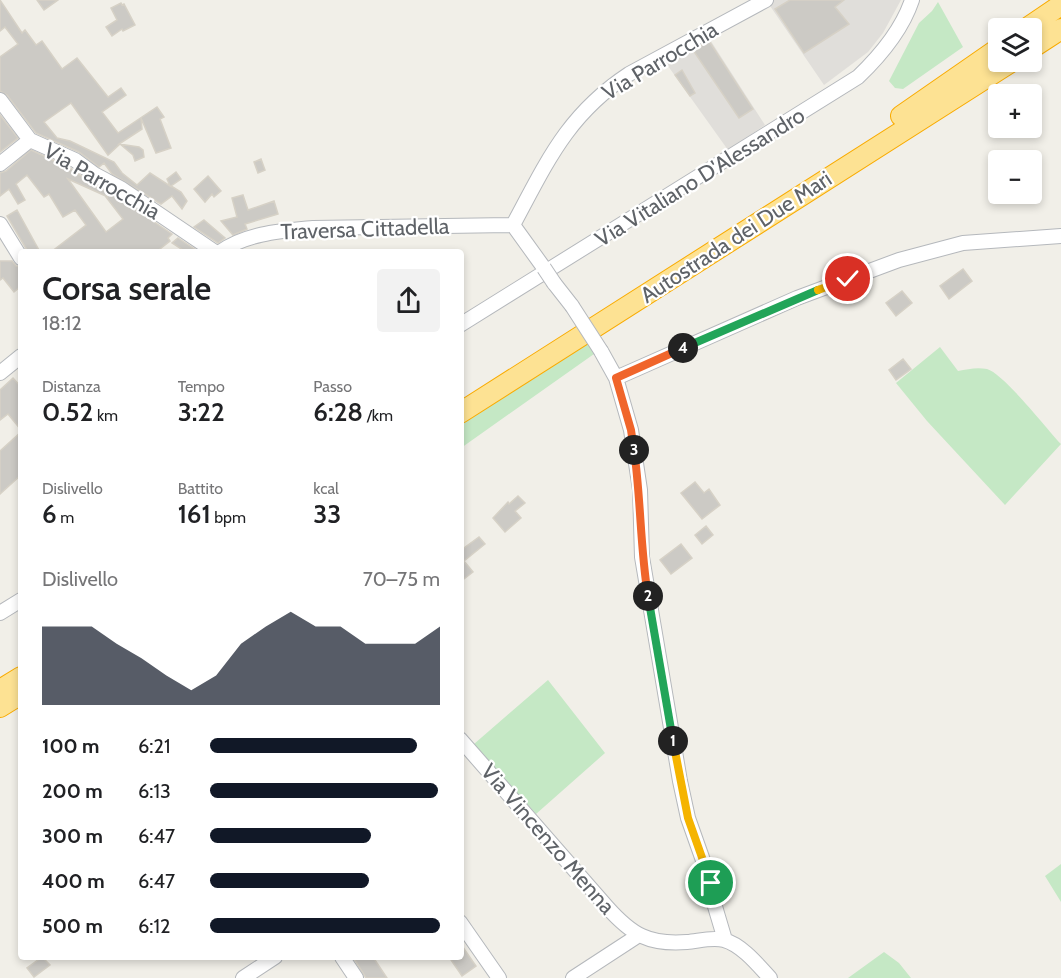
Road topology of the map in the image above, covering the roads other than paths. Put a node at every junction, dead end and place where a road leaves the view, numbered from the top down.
1 (766, 0) edge
2 (912, 0) edge
3 (1061, 4) edge
4 (1061, 14) edge
5 (1041, 18) edge
6 (1042, 26) edge
7 (1061, 29) edge
8 (1042, 41) edge
9 (988, 56) edge
10 (988, 60) edge
11 (995, 72) edge
12 (0, 100) edge
13 (901, 116) junction
14 (30, 140) junction
15 (0, 164) edge
16 (0, 224) edge
17 (513, 225) junction
18 (1061, 236) edge
19 (211, 249) edge
20 (226, 249) edge
21 (18, 253) edge
22 (464, 323) edge
23 (18, 358) edge
24 (0, 373) edge
25 (616, 378) junction
26 (464, 394) edge
27 (464, 410) edge
28 (18, 602) edge
29 (0, 613) edge
30 (18, 679) edge
31 (0, 690) edge
32 (18, 696) edge
33 (0, 707) edge
34 (464, 744) edge
35 (464, 928) edge
36 (639, 935) junction
37 (725, 940) junction
38 (270, 960) edge
39 (344, 960) edge
40 (243, 978) edge
41 (356, 978) edge
42 (499, 978) edge
43 (573, 978) edge
44 (770, 978) edge

1 - 17 street, Via Parrocchia
2 - 22 street, Via Vitaliano D'Alessandro
3 - 5 highway
4 - 6 highway
7 - 8 highway
9 - 13 highway
10 - 13 highway, Autostrada dei Due Mari
11 - 27 highway, Autostrada dei Due Mari
12 - 14 street, Via Parrocchia
13 - 26 highway, Autostrada dei Due Mari
14 - 15 street
14 - 19 street, Via Parrocchia
16 - 21 street
17 - 20 street, Traversa Cittadella
17 - 25 street, bridge
18 - 25 street
23 - 24 street
25 - 37 street
28 - 29 street
30 - 31 highway
32 - 33 highway
34 - 36 street, Via Vincenzo Menna
35 - 42 street
36 - 37 street
36 - 43 street
37 - 44 street
38 - 40 street
39 - 41 street

